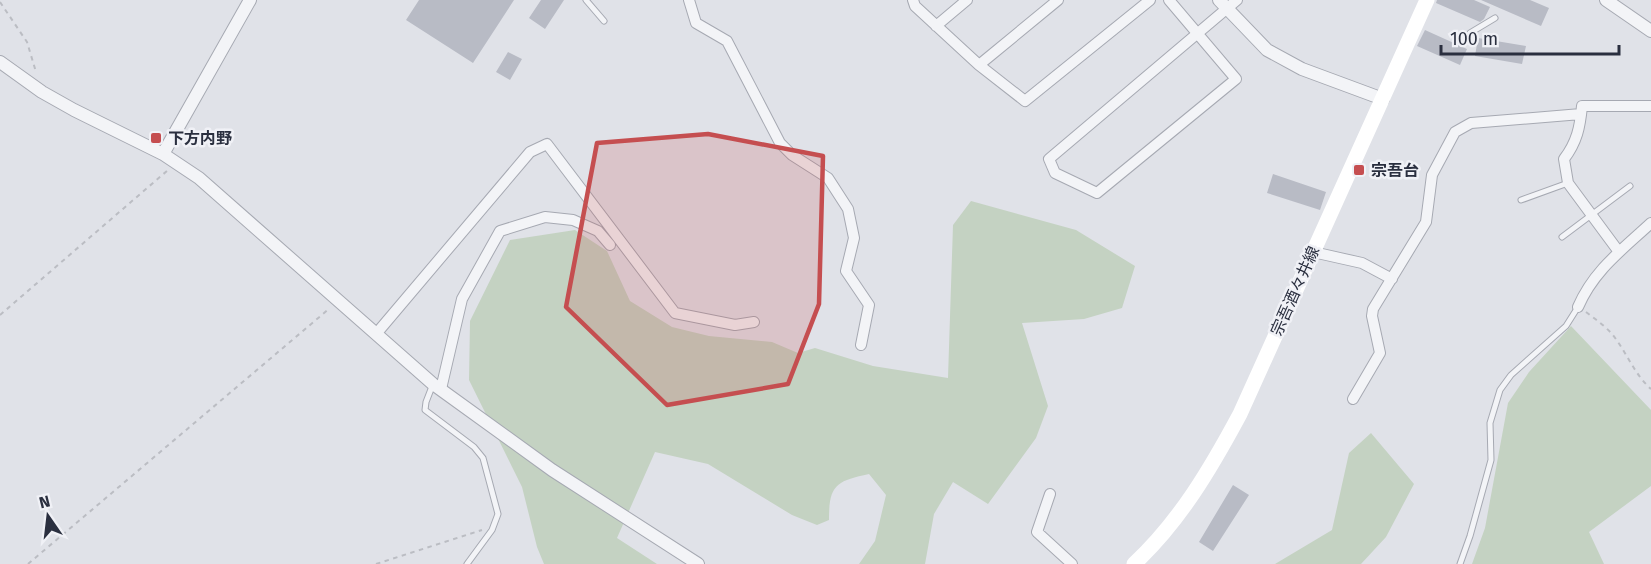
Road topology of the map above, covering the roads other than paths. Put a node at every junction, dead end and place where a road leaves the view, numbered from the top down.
1 (250, 0) edge
2 (586, 0) edge
3 (689, 0) edge
4 (913, 0) edge
5 (967, 0) edge
6 (1058, 0) edge
7 (1150, 0) edge
8 (1168, 0) edge
9 (1237, 0) edge
10 (1427, 0) edge
11 (1606, 0) edge
12 (1223, 4) edge
13 (1495, 18) dead end
14 (604, 21) dead end
15 (936, 26) junction
16 (1651, 31) edge
17 (1197, 33) junction
18 (1470, 33) dead end
19 (0, 62) edge
20 (980, 65) junction
21 (1383, 99) junction
22 (1651, 106) edge
23 (1581, 114) junction
24 (163, 154) junction
25 (1568, 183) junction
26 (1630, 186) dead end
27 (1521, 200) dead end
28 (1590, 214) junction
29 (1651, 223) edge
30 (1562, 237) dead end
31 (610, 245) dead end
32 (1313, 252) junction
33 (1619, 252) junction
34 (1392, 279) junction
35 (1578, 308) joint
36 (754, 322) dead end
37 (376, 334) junction
38 (861, 345) dead end
39 (437, 387) junction
40 (1353, 399) dead end
41 (1050, 494) dead end
42 (467, 564) edge
43 (698, 564) edge
44 (1072, 564) edge
45 (1134, 564) edge
46 (1460, 564) edge

1 - 24 street
2 - 14 lane
3 - 38 street
4 - 15 street
5 - 15 street
6 - 20 street
7 - 20 street
8 - 17 street
9 - 12 street
10 - 21 main road, 宗吾酒々井線
11 - 16 street
12 - 17 street
12 - 21 street
13 - 18 lane
15 - 20 street
17 - 17 street
19 - 24 street
21 - 32 main road, 宗吾酒々井線
22 - 23 street
23 - 25 street
23 - 34 street
24 - 37 street
25 - 27 lane
25 - 28 street
26 - 28 lane
28 - 30 lane
28 - 33 street
29 - 33 street
31 - 39 street
32 - 34 street
32 - 45 main road, 宗吾酒々井線
33 - 35 street
34 - 40 street
35 - 46 lane
36 - 37 street
37 - 39 street
39 - 42 lane
39 - 43 street
41 - 44 street

